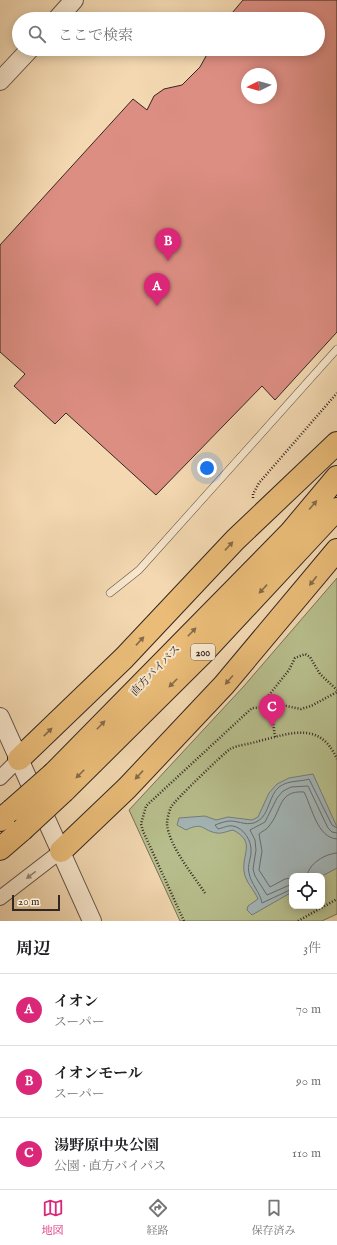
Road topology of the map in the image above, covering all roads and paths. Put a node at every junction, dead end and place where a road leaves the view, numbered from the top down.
1 (74, 0) edge
2 (63, 12) edge
3 (24, 56) edge
4 (0, 82) edge
5 (337, 349) edge
6 (337, 393) edge
7 (337, 443) edge
8 (337, 477) edge
9 (252, 504) dead end
10 (337, 509) edge
11 (337, 550) edge
12 (110, 593) dead end
13 (337, 691) edge
14 (270, 706) junction
15 (0, 717) edge
16 (275, 737) junction
17 (19, 759) junction
18 (337, 759) edge
19 (0, 778) edge
20 (59, 782) junction
21 (6, 815) edge
22 (0, 849) edge
23 (61, 851) junction
24 (205, 893) dead end
25 (0, 898) edge
26 (337, 899) edge
27 (92, 921) edge
28 (184, 921) edge
29 (298, 921) edge

1 - 2 street
3 - 4 street
5 - 12 lane
6 - 9 path
17 -> 7 highway
20 -> 8 highway, 直方バイパス / 200
10 -> 20 highway, 直方バイパス / 200
11 -> 23 highway
13 - 14 path
13 - 14 path
14 - 16 path
14 - 28 path
15 - 17 street
16 - 18 path
16 - 24 path
17 - 19 street
17 - 23 street
20 - 21 highway, 直方バイパス / 200, bridge
20 - 22 highway, 直方バイパス / 200, bridge
23 -> 25 street
23 - 27 street
26 - 29 path

